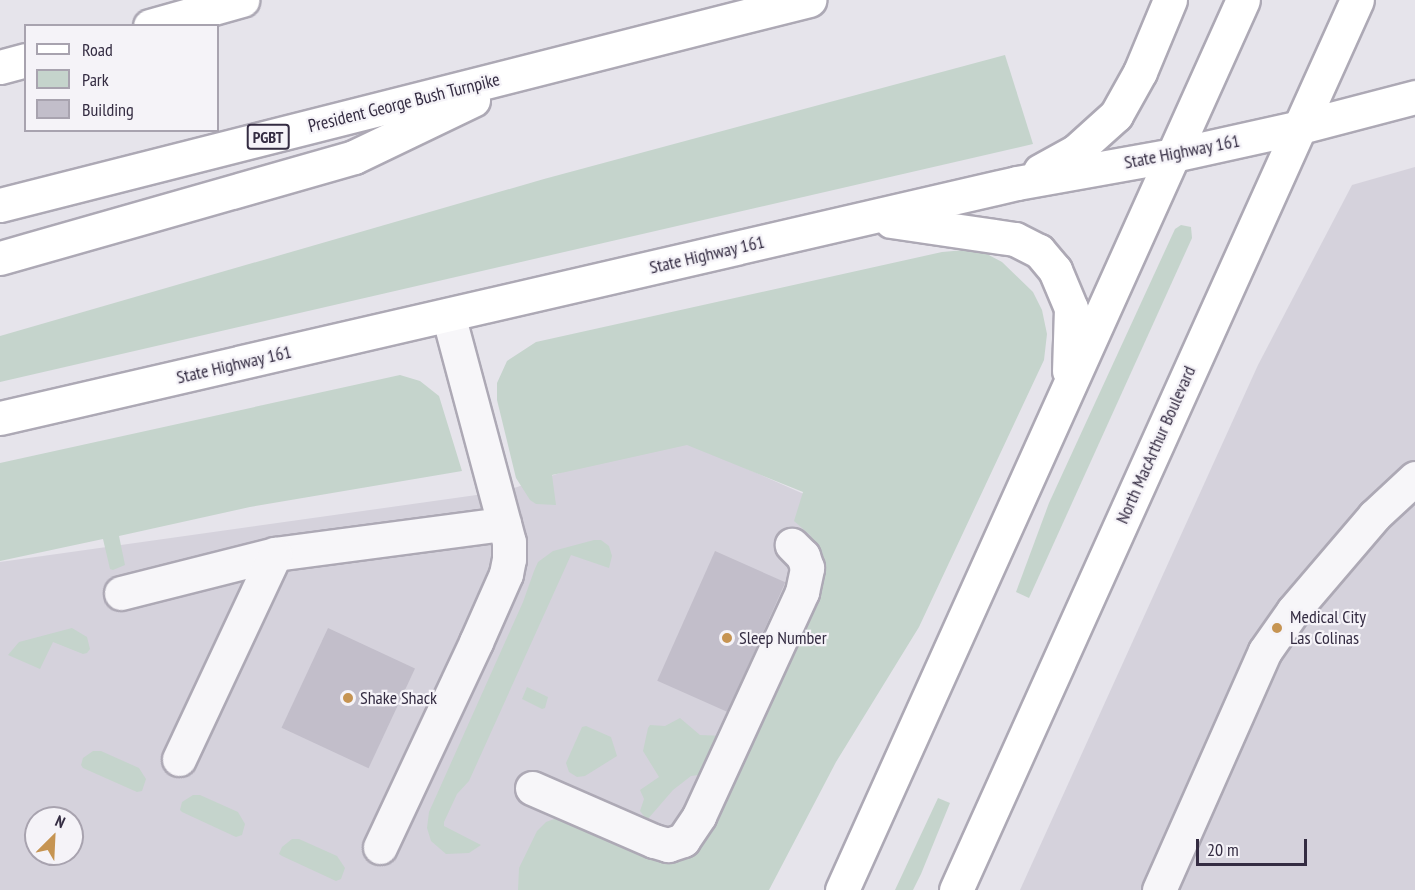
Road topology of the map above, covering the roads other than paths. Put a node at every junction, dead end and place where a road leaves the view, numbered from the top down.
1 (242, 0) edge
2 (809, 0) edge
3 (1170, 0) edge
4 (1356, 1) edge
5 (1237, 13) edge
6 (157, 24) edge
7 (24, 61) edge
8 (0, 67) edge
9 (537, 70) junction
10 (1415, 97) edge
11 (1300, 128) junction
12 (1173, 155) junction
13 (1017, 183) junction
14 (0, 205) edge
15 (869, 218) junction
16 (0, 258) edge
17 (448, 315) junction
18 (1068, 388) junction
19 (0, 418) edge
20 (1415, 478) edge
21 (504, 524) junction
22 (792, 545) dead end
23 (275, 554) junction
24 (122, 593) dead end
25 (179, 759) dead end
26 (532, 788) dead end
27 (380, 847) dead end
28 (842, 890) edge
29 (956, 890) edge
30 (1159, 890) edge

1 - 6 main road
2 - 9 main road, President George Bush Turnpike / PGBT
3 - 13 main road
4 - 11 main road, North MacArthur Boulevard
5 - 12 main road
7 - 8 main road
9 - 14 main road, President George Bush Turnpike / PGBT
9 - 16 main road
10 - 11 main road, State Highway 161
11 - 12 main road, State Highway 161
11 - 29 main road, North MacArthur Boulevard
12 - 13 main road, State Highway 161
12 - 18 main road
13 - 15 main road, State Highway 161
15 - 17 main road, State Highway 161
15 - 18 main road
17 - 19 main road, State Highway 161
17 - 21 lane
18 - 28 main road
20 - 30 lane
21 - 23 lane
21 - 27 lane
22 - 26 lane
23 - 24 lane
23 - 25 lane

